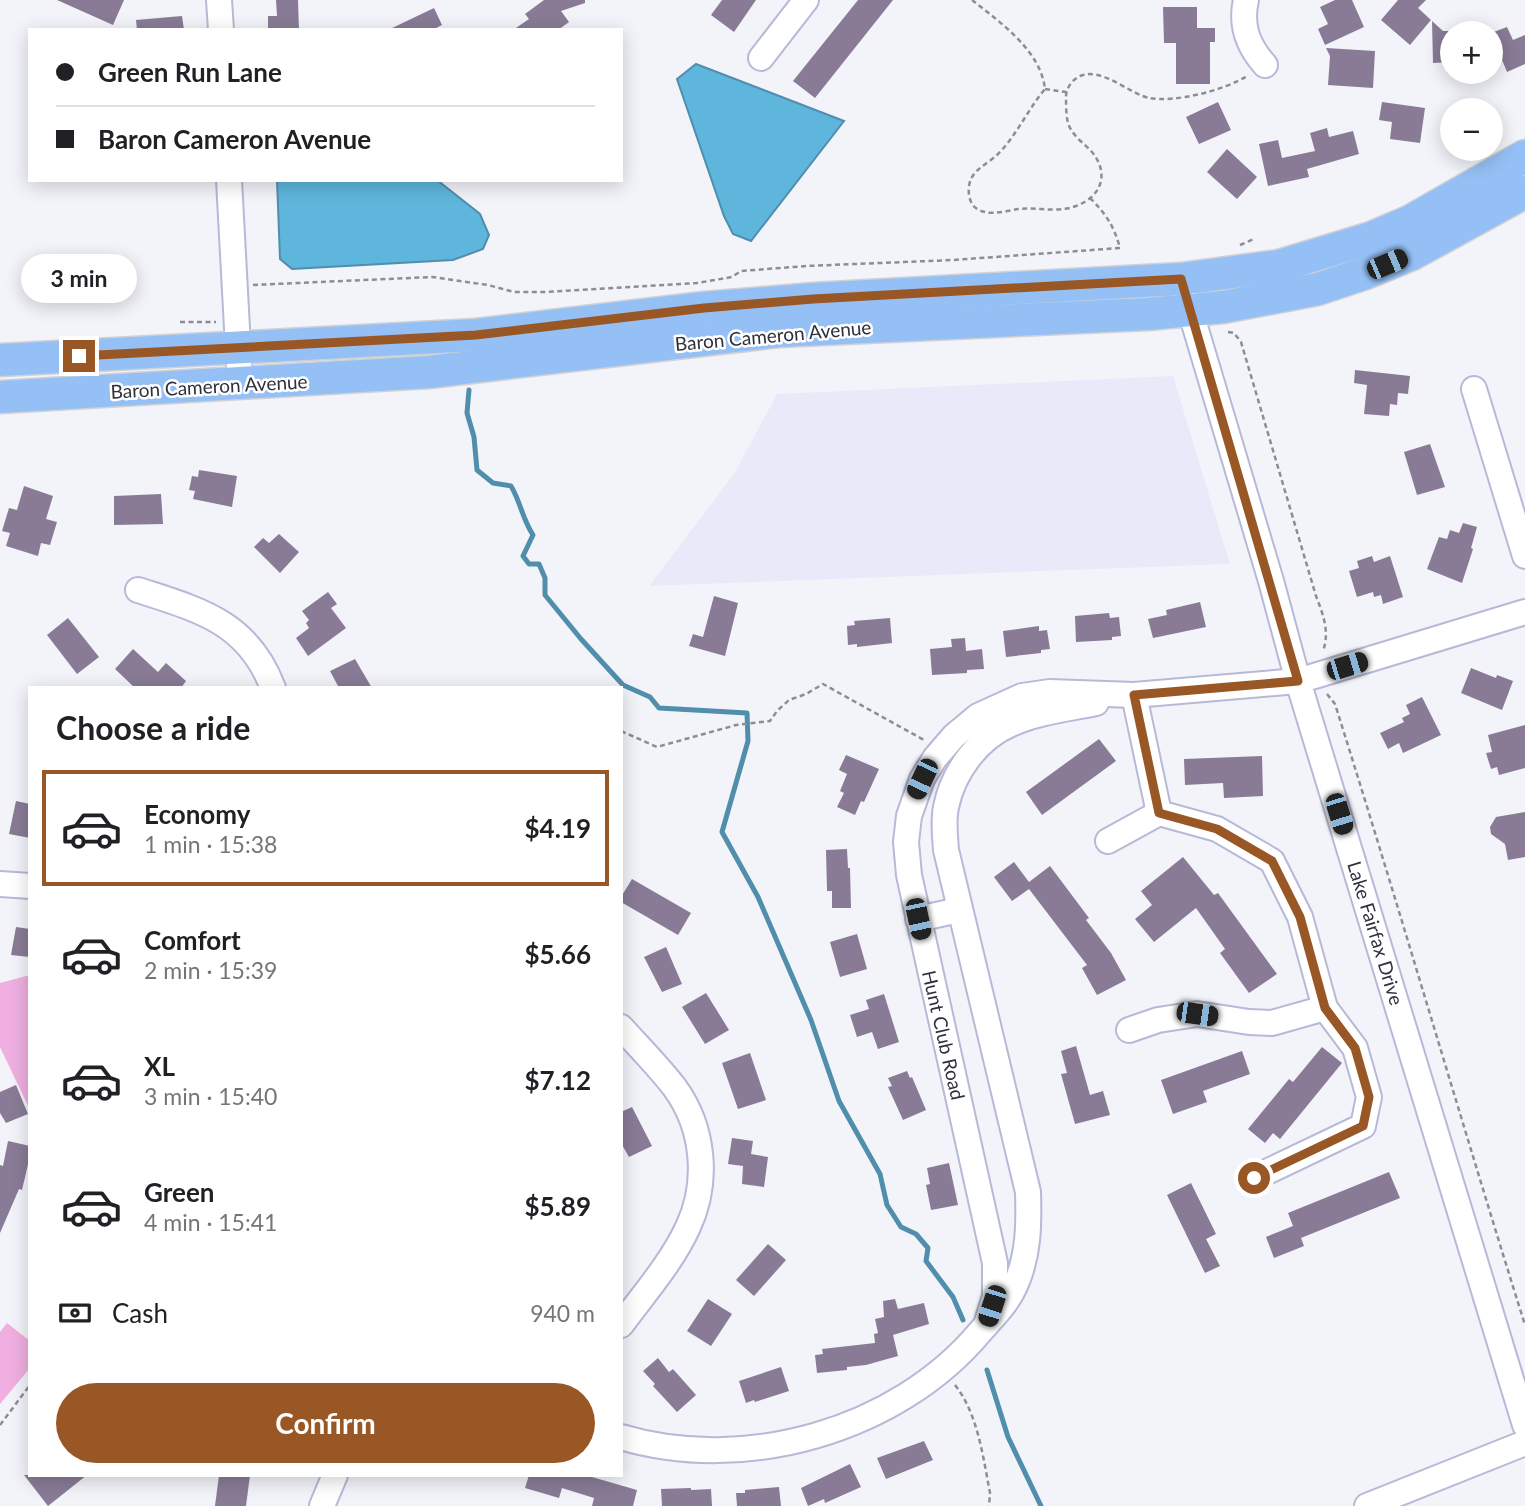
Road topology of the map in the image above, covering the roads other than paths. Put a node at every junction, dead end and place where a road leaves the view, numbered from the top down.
1 (219, 0) edge
2 (806, 0) edge
3 (1246, 0) edge
4 (221, 28) edge
5 (761, 58) dead end
6 (1265, 65) road end
7 (1525, 156) edge
8 (229, 182) edge
9 (1525, 192) edge
10 (1181, 279) junction
11 (1189, 310) junction
12 (237, 334) junction
13 (0, 360) edge
14 (240, 384) junction
15 (1474, 389) dead end
16 (0, 397) edge
17 (1525, 556) edge
18 (138, 590) dead end
19 (1525, 612) edge
20 (1298, 681) junction
21 (272, 686) edge
22 (1134, 695) junction
23 (1159, 813) junction
24 (1108, 841) dead end
25 (0, 884) edge
26 (28, 886) edge
27 (959, 910) junction
28 (918, 919) junction
29 (1325, 1008) junction
30 (623, 1029) edge
31 (1129, 1030) dead end
32 (1254, 1178) dead end
33 (623, 1322) edge
34 (986, 1325) junction
35 (1525, 1425) edge
36 (623, 1437) edge
37 (1525, 1443) edge
38 (334, 1477) edge
39 (322, 1506) edge
40 (1367, 1506) edge

1 - 4 street
2 - 5 street
3 - 6 street
7 - 10 main road, Baron Cameron Avenue
8 - 12 street
9 - 11 main road, Baron Cameron Avenue
10 - 11 street, Lake Fairfax Drive
10 - 12 main road, Baron Cameron Avenue
11 - 14 main road, Baron Cameron Avenue
11 - 20 street, Lake Fairfax Drive
12 - 13 main road, Baron Cameron Avenue
12 - 14 street
14 - 16 main road, Baron Cameron Avenue
15 - 17 street
18 - 21 street
19 - 20 street, Hunt Club Road
20 - 22 street, Hunt Club Road
20 - 35 street, Lake Fairfax Drive
22 - 23 street
22 - 27 street, Hunt Club Road
22 - 28 street, Hunt Club Road
23 - 24 street
23 - 29 street
25 - 26 street
27 - 28 street
27 - 34 street, Hunt Club Road
28 - 34 street, Hunt Club Road
29 - 31 street
29 - 32 street
30 - 33 street
34 - 36 street, Hunt Club Road
37 - 40 street
38 - 39 street

